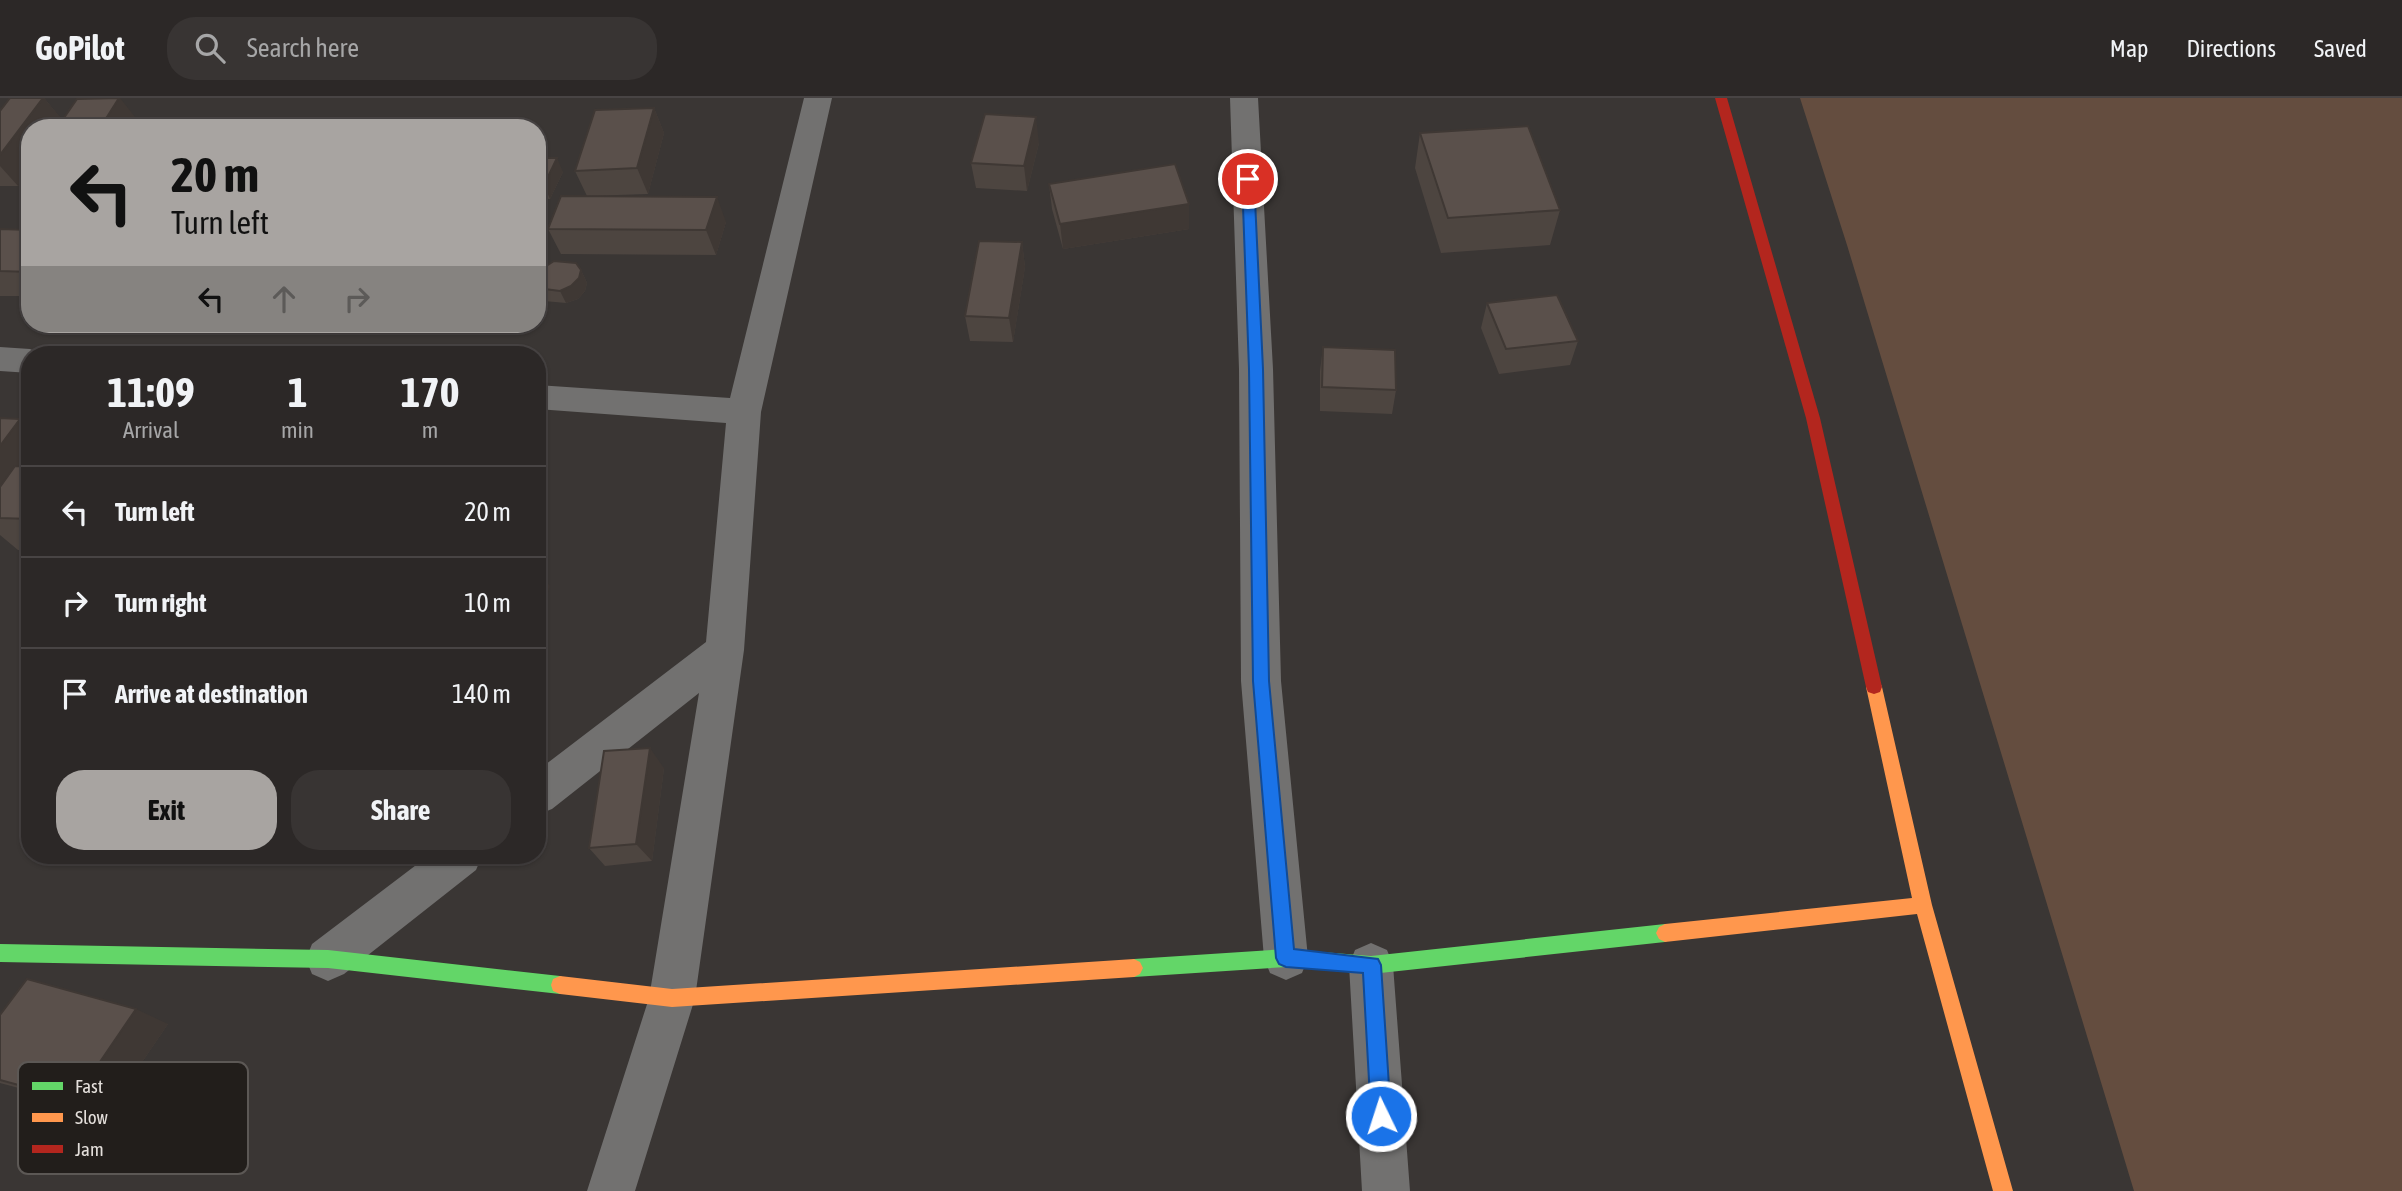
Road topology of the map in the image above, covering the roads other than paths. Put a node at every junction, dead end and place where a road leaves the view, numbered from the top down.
1 (818, 98) edge
2 (1244, 98) edge
3 (1721, 98) edge
4 (0, 359) edge
5 (21, 360) edge
6 (546, 398) edge
7 (744, 412) junction
8 (726, 650) junction
9 (546, 789) edge
10 (451, 864) edge
11 (1923, 905) junction
12 (0, 953) edge
13 (1286, 958) junction
14 (328, 959) junction
15 (1371, 965) junction
16 (672, 998) junction
17 (611, 1191) edge
18 (1386, 1191) edge
19 (2003, 1191) edge

1 - 7 street
2 - 13 street
3 - 11 street
4 - 5 street
6 - 7 street
7 - 8 street
8 - 9 street
8 - 16 street
10 - 14 street
11 - 15 street
11 - 19 street
12 - 14 street
13 - 15 street
13 - 16 street
14 - 16 street
15 - 18 street
16 - 17 street

